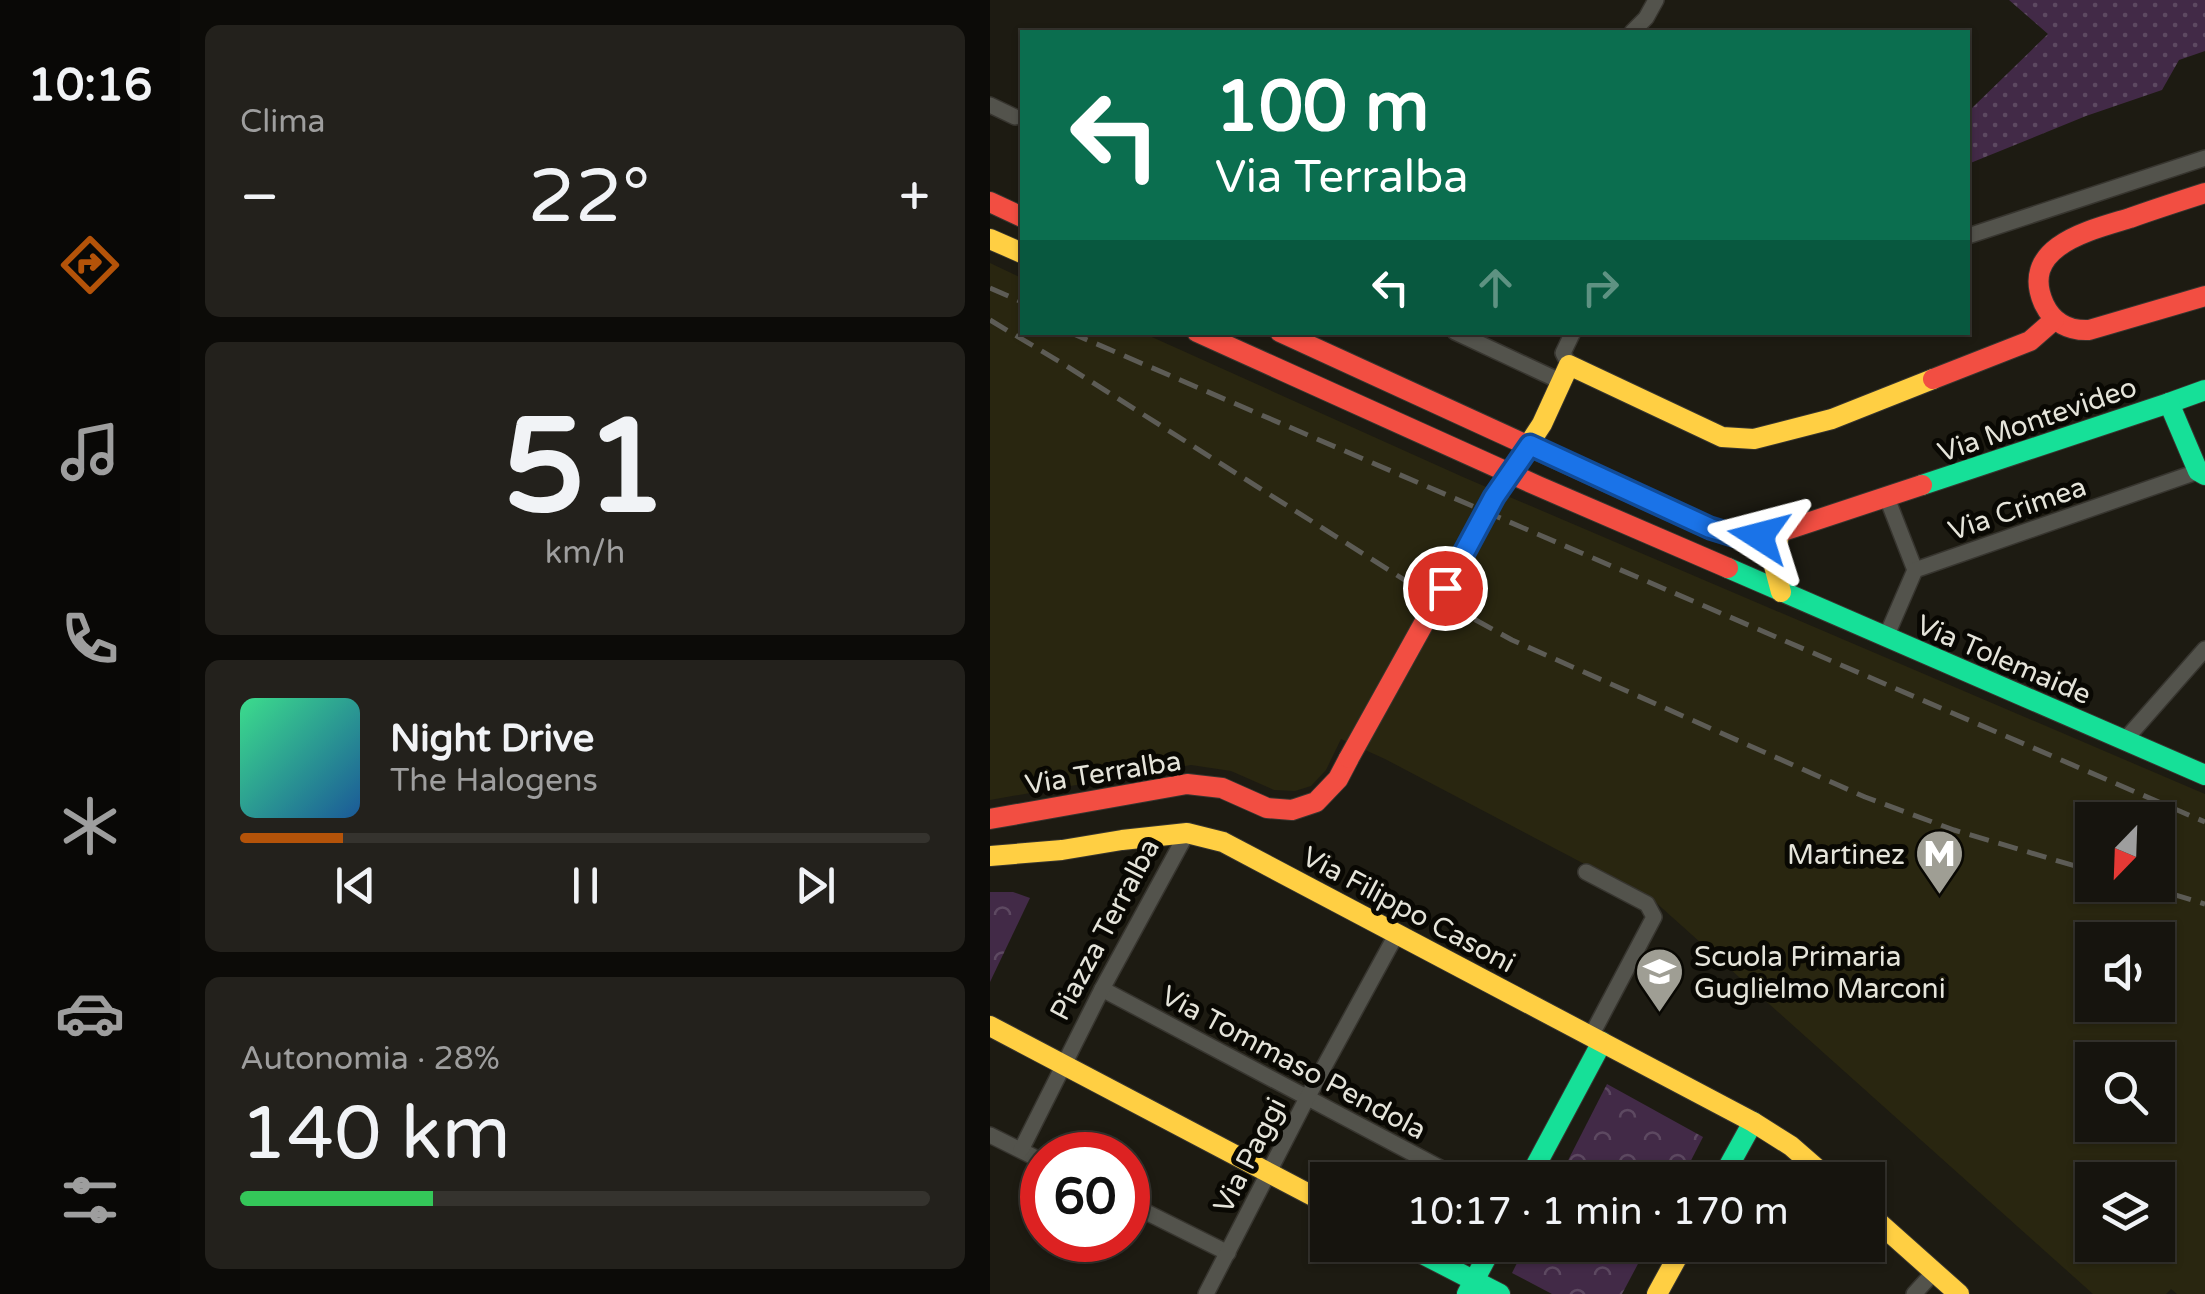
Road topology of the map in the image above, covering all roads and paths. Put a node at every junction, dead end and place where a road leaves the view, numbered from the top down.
1 (1656, 0) edge
2 (1634, 30) edge
3 (990, 105) edge
4 (1015, 117) dead end
5 (2205, 158) edge
6 (2205, 192) edge
7 (990, 202) edge
8 (1020, 216) edge
9 (1970, 235) edge
10 (990, 239) edge
11 (1020, 253) edge
12 (2205, 296) edge
13 (2054, 320) junction
14 (1205, 335) edge
15 (1287, 335) edge
16 (1463, 335) edge
17 (1572, 335) edge
18 (1565, 373) junction
19 (2205, 390) edge
20 (2169, 404) junction
21 (1530, 445) junction
22 (2202, 472) edge
23 (1510, 473) junction
24 (1886, 498) junction
25 (1780, 532) junction
26 (1915, 570) junction
27 (1781, 592) junction
28 (1886, 638) junction
29 (2205, 649) edge
30 (2124, 741) junction
31 (2205, 775) edge
32 (990, 818) edge
33 (1186, 834) junction
34 (990, 856) edge
35 (1586, 872) dead end
36 (1396, 935) junction
37 (1102, 989) junction
38 (990, 1026) edge
39 (1597, 1039) junction
40 (1064, 1065) junction
41 (1307, 1098) junction
42 (1754, 1122) junction
43 (1030, 1132) edge
44 (990, 1135) edge
45 (1020, 1150) edge
46 (1429, 1162) edge
47 (1537, 1162) edge
48 (1731, 1162) edge
49 (1809, 1162) edge
50 (1268, 1173) junction
51 (1310, 1195) edge
52 (1150, 1214) edge
53 (1885, 1228) edge
54 (1228, 1252) junction
55 (1432, 1262) edge
56 (1485, 1262) edge
57 (1675, 1262) edge
58 (1934, 1272) junction
59 (1471, 1287) edge
60 (1206, 1294) edge
61 (1500, 1294) edge
62 (1657, 1294) edge
63 (1914, 1294) edge
64 (1959, 1294) edge

1 - 2 street
3 - 4 street
5 - 9 street
6 - 13 street
7 - 8 street
10 - 11 street
12 - 13 street
13 - 18 street
14 - 23 street, Via Tolemaide
15 - 21 street, Via Montevideo
16 - 18 street
17 - 18 street
18 - 21 street, Via Terralba
19 - 20 street, Via Montevideo
20 - 22 street
20 - 24 street, Via Montevideo
21 - 23 street, Via Terralba
21 - 25 street, Via Montevideo
22 - 26 street, Via Crimea
23 - 27 street, Via Tolemaide
23 - 32 street, Via Terralba, bridge
24 - 25 street, Via Montevideo
24 - 26 street
25 - 27 street
26 - 28 street
27 - 28 street, Via Tolemaide
28 - 30 street, Via Tolemaide
29 - 30 street
30 - 31 street, Via Tolemaide
33 - 34 street, Piazza Terralba
33 - 36 street, Via Filippo Casoni
33 - 37 street, Piazza Terralba
35 - 39 street
36 - 39 street, Via Filippo Casoni
36 - 41 street, Via Paggi
37 - 40 street, Piazza Terralba
37 - 41 street, Via Tommaso Pendola
38 - 40 street
39 - 42 street, Via Filippo Casoni
39 - 47 street
40 - 43 street, Piazza Terralba
40 - 50 street
41 - 46 street, Via Tommaso Pendola
41 - 50 street, Via Paggi
42 - 48 street
42 - 49 street, Via Filippo Casoni
44 - 45 street
50 - 51 street
50 - 54 street, Via Paggi
52 - 54 street
53 - 58 street
54 - 60 street, Via Paggi
55 - 59 street
56 - 59 street
57 - 62 street
58 - 63 street
58 - 64 street
59 - 61 street

